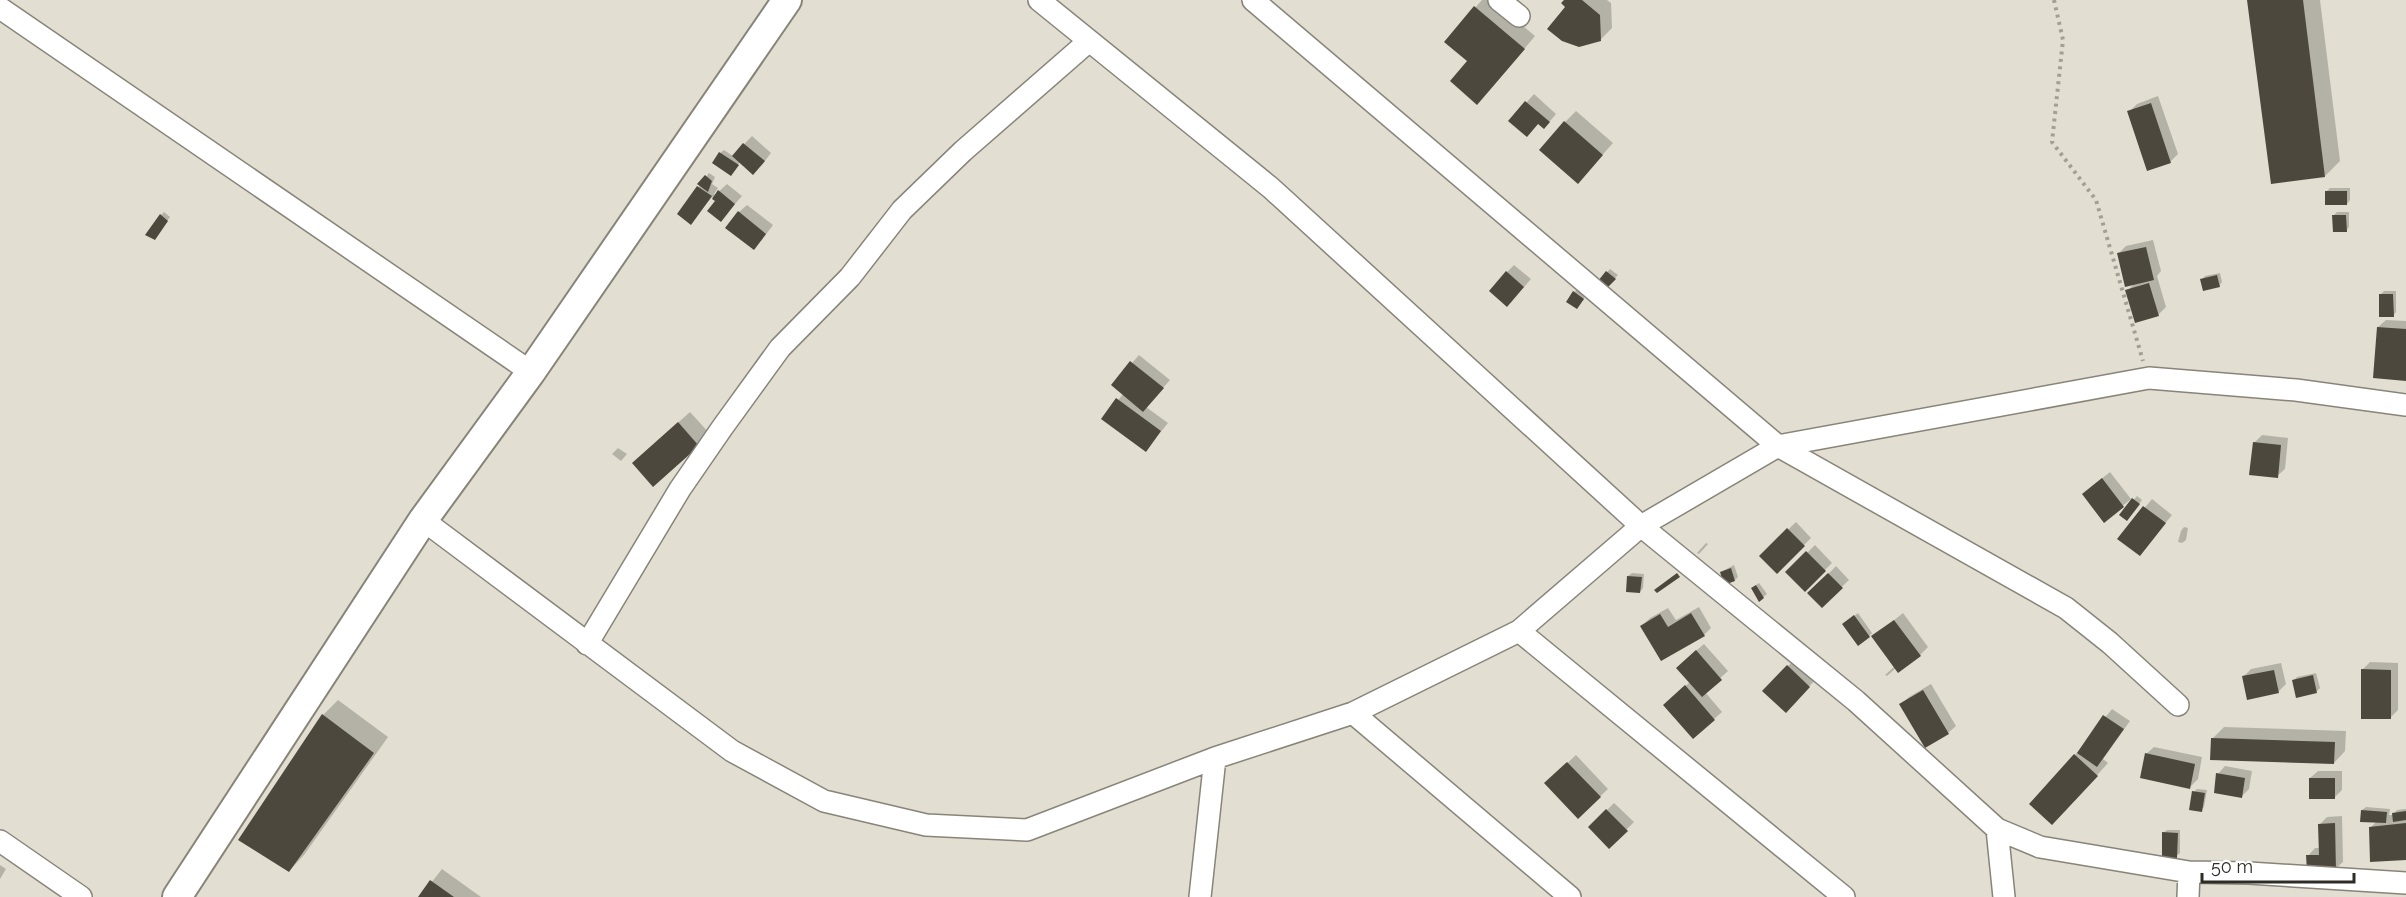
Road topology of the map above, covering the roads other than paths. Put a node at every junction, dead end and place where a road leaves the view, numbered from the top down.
1 (788, 0) edge
2 (1039, 0) edge
3 (1253, 0) edge
4 (1499, 0) edge
5 (0, 8) edge
6 (1519, 16) dead end
7 (1089, 41) junction
8 (531, 372) junction
9 (2406, 405) edge
10 (1778, 446) junction
11 (423, 520) junction
12 (1641, 526) junction
13 (1519, 632) junction
14 (587, 644) junction
15 (2178, 705) dead end
16 (1353, 713) junction
17 (1215, 758) junction
18 (1997, 829) junction
19 (0, 841) edge
20 (2189, 872) junction
21 (2406, 883) edge
22 (81, 897) edge
23 (177, 897) edge
24 (1200, 897) edge
25 (1570, 897) edge
26 (1844, 897) edge
27 (2004, 897) edge
28 (2188, 897) edge

1 - 8 street
2 - 7 street
3 - 10 street
4 - 6 street
5 - 8 street
7 - 12 street
7 - 14 street
8 - 11 street
9 - 10 street
10 - 12 street
10 - 15 street
11 - 14 street
11 - 23 street
12 - 13 street
12 - 18 street
13 - 16 street
13 - 26 street
14 - 17 street
16 - 17 street
16 - 25 street
17 - 24 street
18 - 20 street
18 - 27 street
19 - 22 street
20 - 21 street
20 - 28 street

